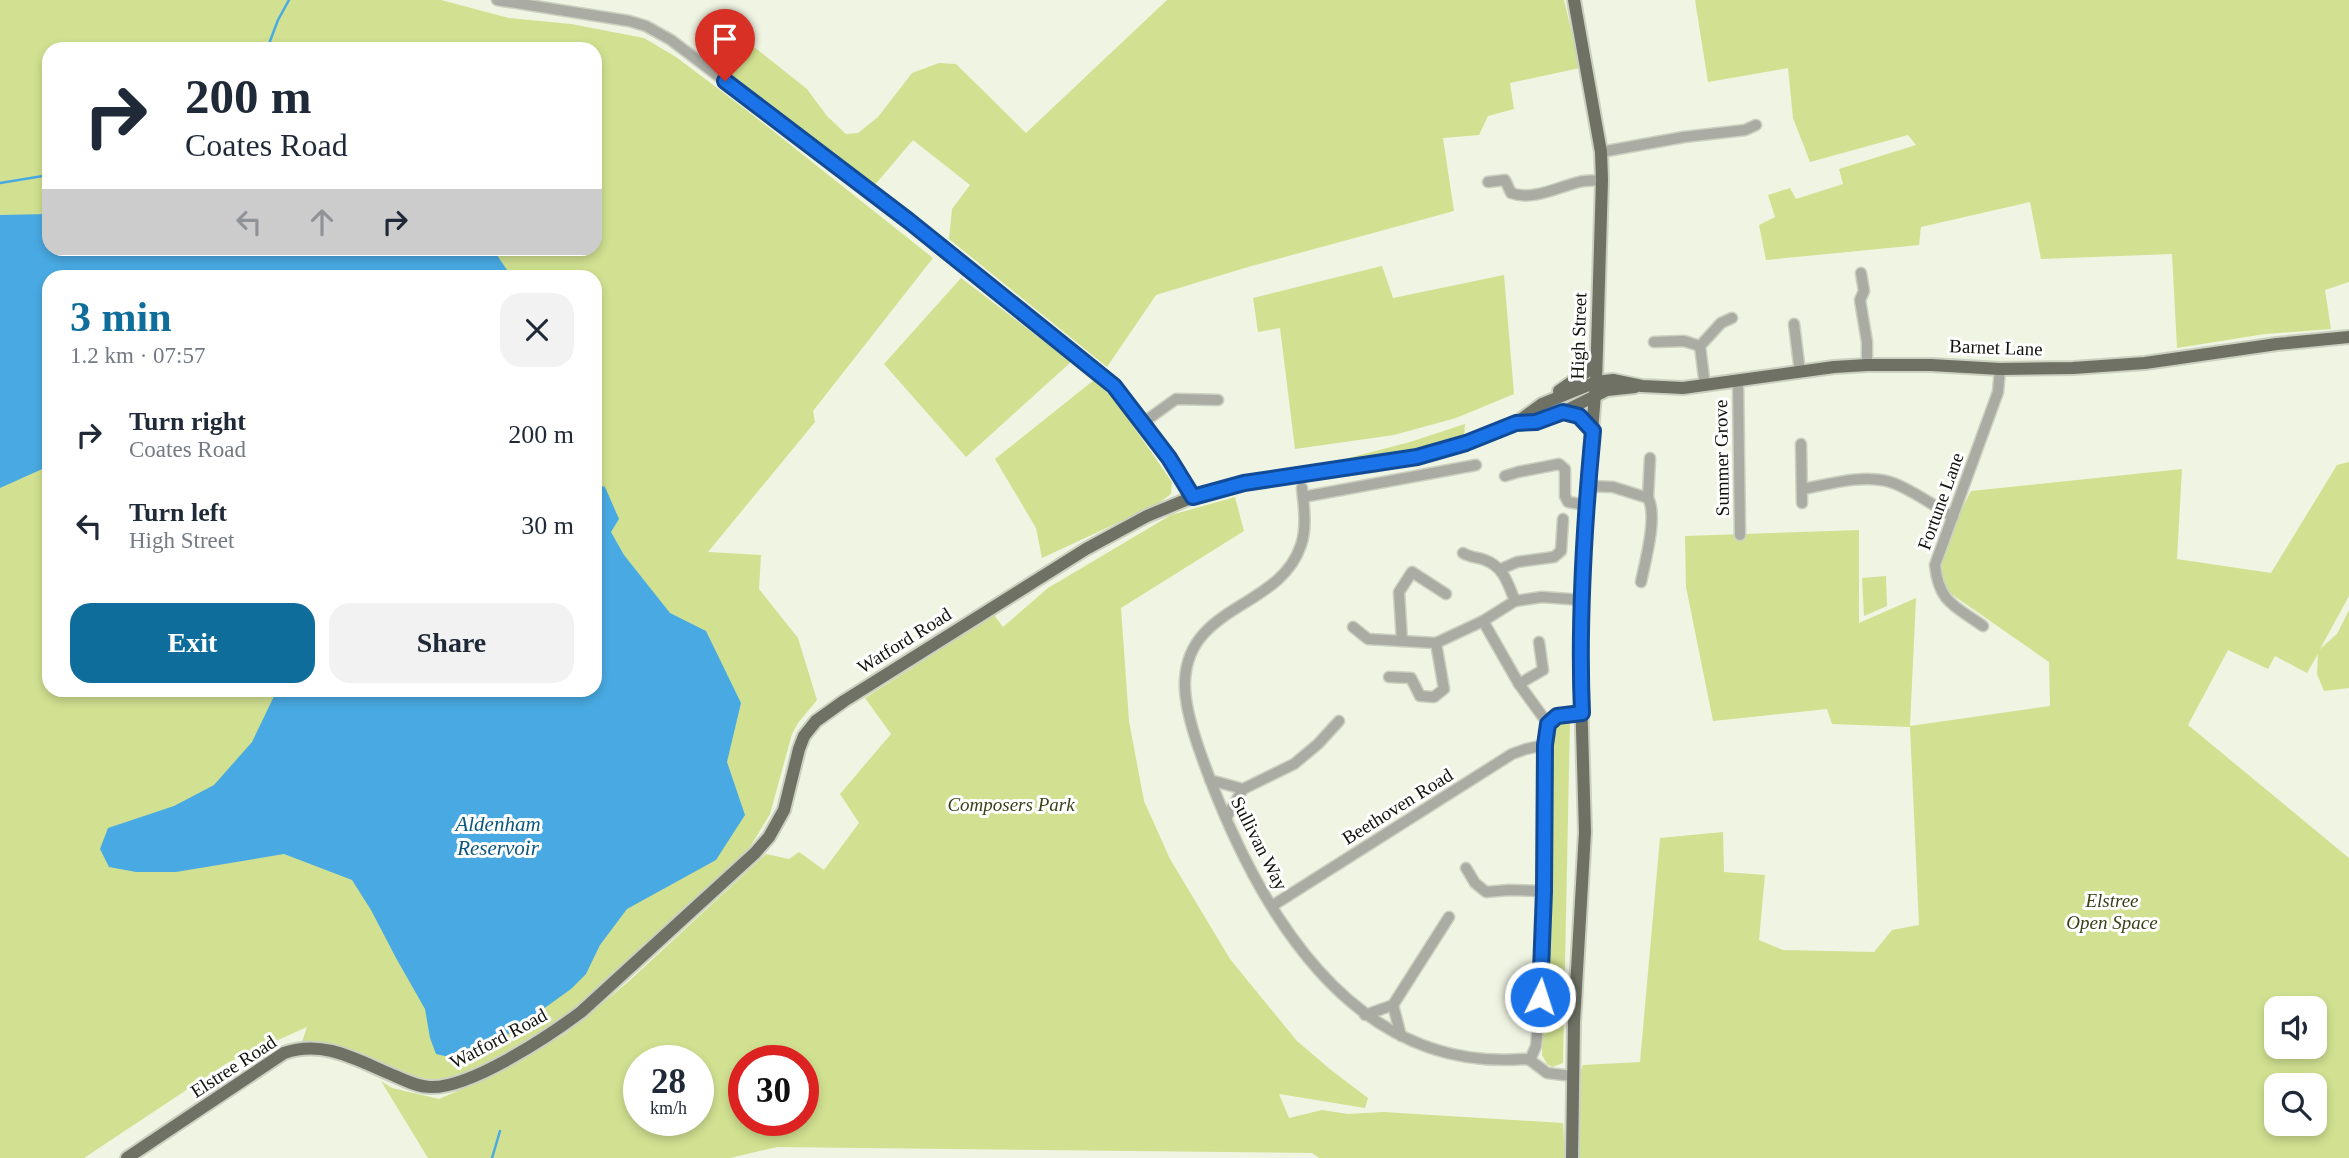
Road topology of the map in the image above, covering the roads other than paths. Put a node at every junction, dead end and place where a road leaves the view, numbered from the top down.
1 (497, 0) edge
2 (1574, 0) edge
3 (1756, 125) dead end
4 (1601, 152) junction
5 (1602, 180) junction
6 (1488, 182) dead end
7 (1861, 272) dead end
8 (1732, 318) dead end
9 (1794, 324) dead end
10 (2349, 337) edge
11 (1654, 342) dead end
12 (1700, 346) junction
13 (1596, 365) junction
14 (1867, 365) junction
15 (2000, 369) junction
16 (1800, 372) junction
17 (1596, 382) junction
18 (1738, 382) junction
19 (1642, 386) junction
20 (1705, 386) junction
21 (1595, 396) junction
22 (1218, 400) dead end
23 (1542, 404) junction
24 (1563, 412) junction
25 (1144, 422) junction
26 (1516, 423) junction
27 (1593, 431) junction
28 (1801, 444) dead end
29 (1650, 458) dead end
30 (1476, 465) dead end
31 (1505, 476) dead end
32 (1588, 486) junction
33 (1803, 489) junction
34 (1193, 497) junction
35 (1650, 501) junction
36 (1802, 503) dead end
37 (1586, 505) junction
38 (1953, 517) junction
39 (1563, 519) dead end
40 (1740, 535) dead end
41 (1464, 553) dead end
42 (1501, 569) junction
43 (1641, 582) dead end
44 (1446, 594) dead end
45 (1582, 600) junction
46 (1515, 601) junction
47 (1483, 621) junction
48 (1983, 626) dead end
49 (1353, 627) dead end
50 (1402, 641) junction
51 (1539, 642) dead end
52 (1436, 643) junction
53 (1389, 677) dead end
54 (1519, 684) junction
55 (1582, 713) junction
56 (1543, 717) dead end
57 (1339, 721) dead end
58 (1545, 745) junction
59 (1210, 779) junction
60 (1243, 789) junction
61 (1226, 818) junction
62 (1466, 868) dead end
63 (1544, 891) junction
64 (1272, 906) junction
65 (1449, 917) dead end
66 (1393, 1005) junction
67 (1365, 1015) junction
68 (1401, 1036) junction
69 (1530, 1060) junction
70 (1572, 1076) junction
71 (449, 1086) joint
72 (127, 1158) edge
73 (1572, 1158) edge

1 - 25 street
2 - 4 main road, High Street
3 - 4 street
4 - 5 main road, High Street
5 - 6 street
5 - 13 main road, High Street
7 - 14 street
8 - 12 street
9 - 16 street
10 - 15 main road, Barnet Lane
11 - 12 street
12 - 20 street
13 - 17 main road, High Street
13 - 23 main road
14 - 15 main road, Barnet Lane
14 - 16 main road, Barnet Lane
15 - 38 street, Fortune Lane
16 - 18 main road, Barnet Lane
17 - 19 main road, Barnet Lane
17 - 21 main road, High Street
17 - 23 main road, Watford Road
18 - 20 main road, Barnet Lane
18 - 40 street, Summer Grove
19 - 20 main road, Barnet Lane
19 - 21 main road, Barnet Lane
21 - 24 main road, Watford Road
21 - 27 main road, High Street
22 - 25 street
23 - 26 main road, Watford Road
24 - 26 main road, Watford Road
24 - 27 main road
25 - 34 street
26 - 34 main road, Watford Road
27 - 32 main road, High Street
28 - 33 street
29 - 35 street
30 - 59 street, Sullivan Way
31 - 37 street
32 - 35 street
32 - 37 main road, High Street
33 - 36 street
33 - 38 street
34 - 71 main road, Watford Road
35 - 43 street
37 - 45 main road, High Street
38 - 48 street, Fortune Lane
39 - 42 street
41 - 42 street
42 - 46 street
44 - 50 street
45 - 46 street
45 - 55 main road, High Street
46 - 47 street
47 - 52 street
47 - 54 street
49 - 50 street
50 - 52 street
51 - 54 street
52 - 53 street
54 - 56 street
55 - 58 street
55 - 70 main road, High Street
57 - 60 street
58 - 63 street
58 - 64 street, Beethoven Road
59 - 60 street
59 - 61 street, Sullivan Way
60 - 61 street
61 - 64 street, Sullivan Way
62 - 63 street
63 - 69 street
64 - 67 street, Sullivan Way
65 - 66 street
66 - 67 street
66 - 68 street
67 - 68 street, Sullivan Way
68 - 69 street, Sullivan Way
69 - 70 street, Sullivan Way
70 - 73 main road, High Street
71 - 72 main road, Elstree Road

